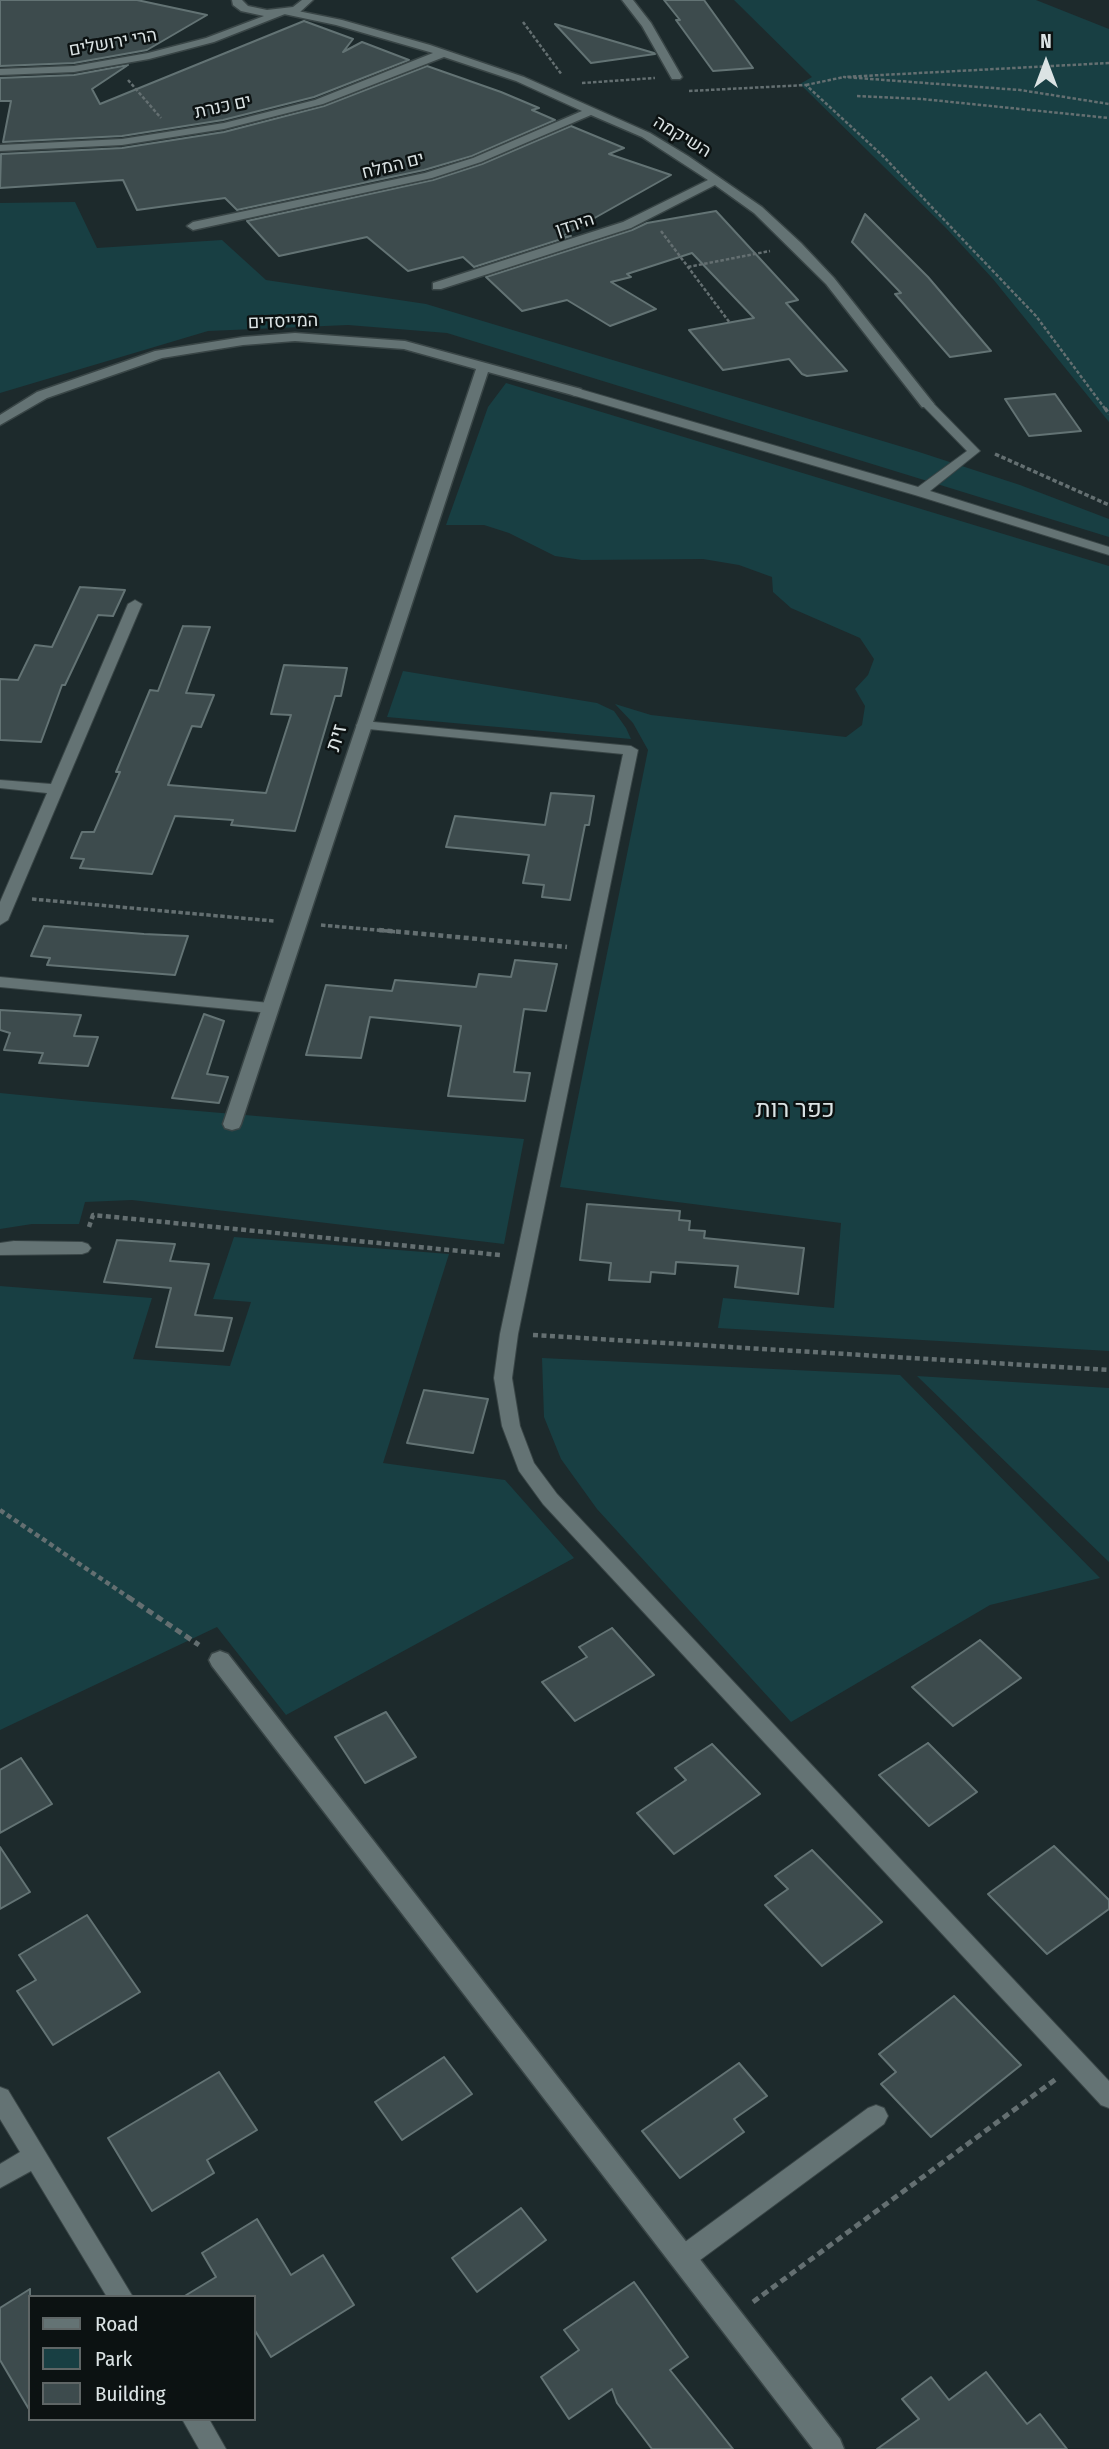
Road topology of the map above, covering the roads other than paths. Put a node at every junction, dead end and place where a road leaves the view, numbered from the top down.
1 (627, 0) edge
2 (308, 1) edge
3 (236, 3) edge
4 (284, 12) junction
5 (338, 22) junction
6 (229, 33) junction
7 (443, 53) junction
8 (0, 72) edge
9 (677, 77) road end
10 (593, 110) junction
11 (0, 148) edge
12 (717, 180) junction
13 (192, 226) dead end
14 (436, 286) dead end
15 (484, 366) junction
16 (576, 393) joint
17 (927, 404) joint
18 (0, 421) edge
19 (920, 492) junction
20 (1109, 551) edge
21 (135, 604) dead end
22 (363, 725) junction
23 (0, 784) edge
24 (56, 789) junction
25 (0, 920) edge
26 (0, 982) edge
27 (270, 1008) junction
28 (232, 1124) dead end
29 (82, 1248) road end
30 (0, 1249) edge
31 (220, 1660) road end
32 (1109, 2097) edge
33 (0, 2098) edge
34 (876, 2116) dead end
35 (35, 2155) junction
36 (0, 2177) edge
37 (683, 2259) junction
38 (120, 2295) edge
39 (196, 2421) edge
40 (213, 2449) edge
41 (830, 2449) edge

1 - 9 street
2 - 4 street, הרי ירושלים
2 - 5 street, השיקמה
3 - 4 street, השיקמה
3 - 6 street
4 - 5 street, השיקמה
4 - 6 street, הרי ירושלים
5 - 7 street, השיקמה
6 - 8 street, הרי ירושלים
7 - 10 street, השיקמה
7 - 11 street, ים כנרת
10 - 12 street, השיקמה
10 - 13 street, ים המלח
12 - 14 street, הירדן
12 - 17 street, השיקמה
15 - 16 street, המייסדים
15 - 18 street, המייסדים
15 - 22 street, זית
16 - 19 lane
17 - 19 lane
19 - 20 lane
21 - 24 lane
22 - 27 street, זית
22 - 32 lane
23 - 24 lane
24 - 25 lane
26 - 27 lane
27 - 28 street, זית
29 - 30 lane
31 - 37 street
33 - 35 lane
34 - 37 lane
35 - 36 lane
35 - 38 lane
37 - 41 street
39 - 40 lane

